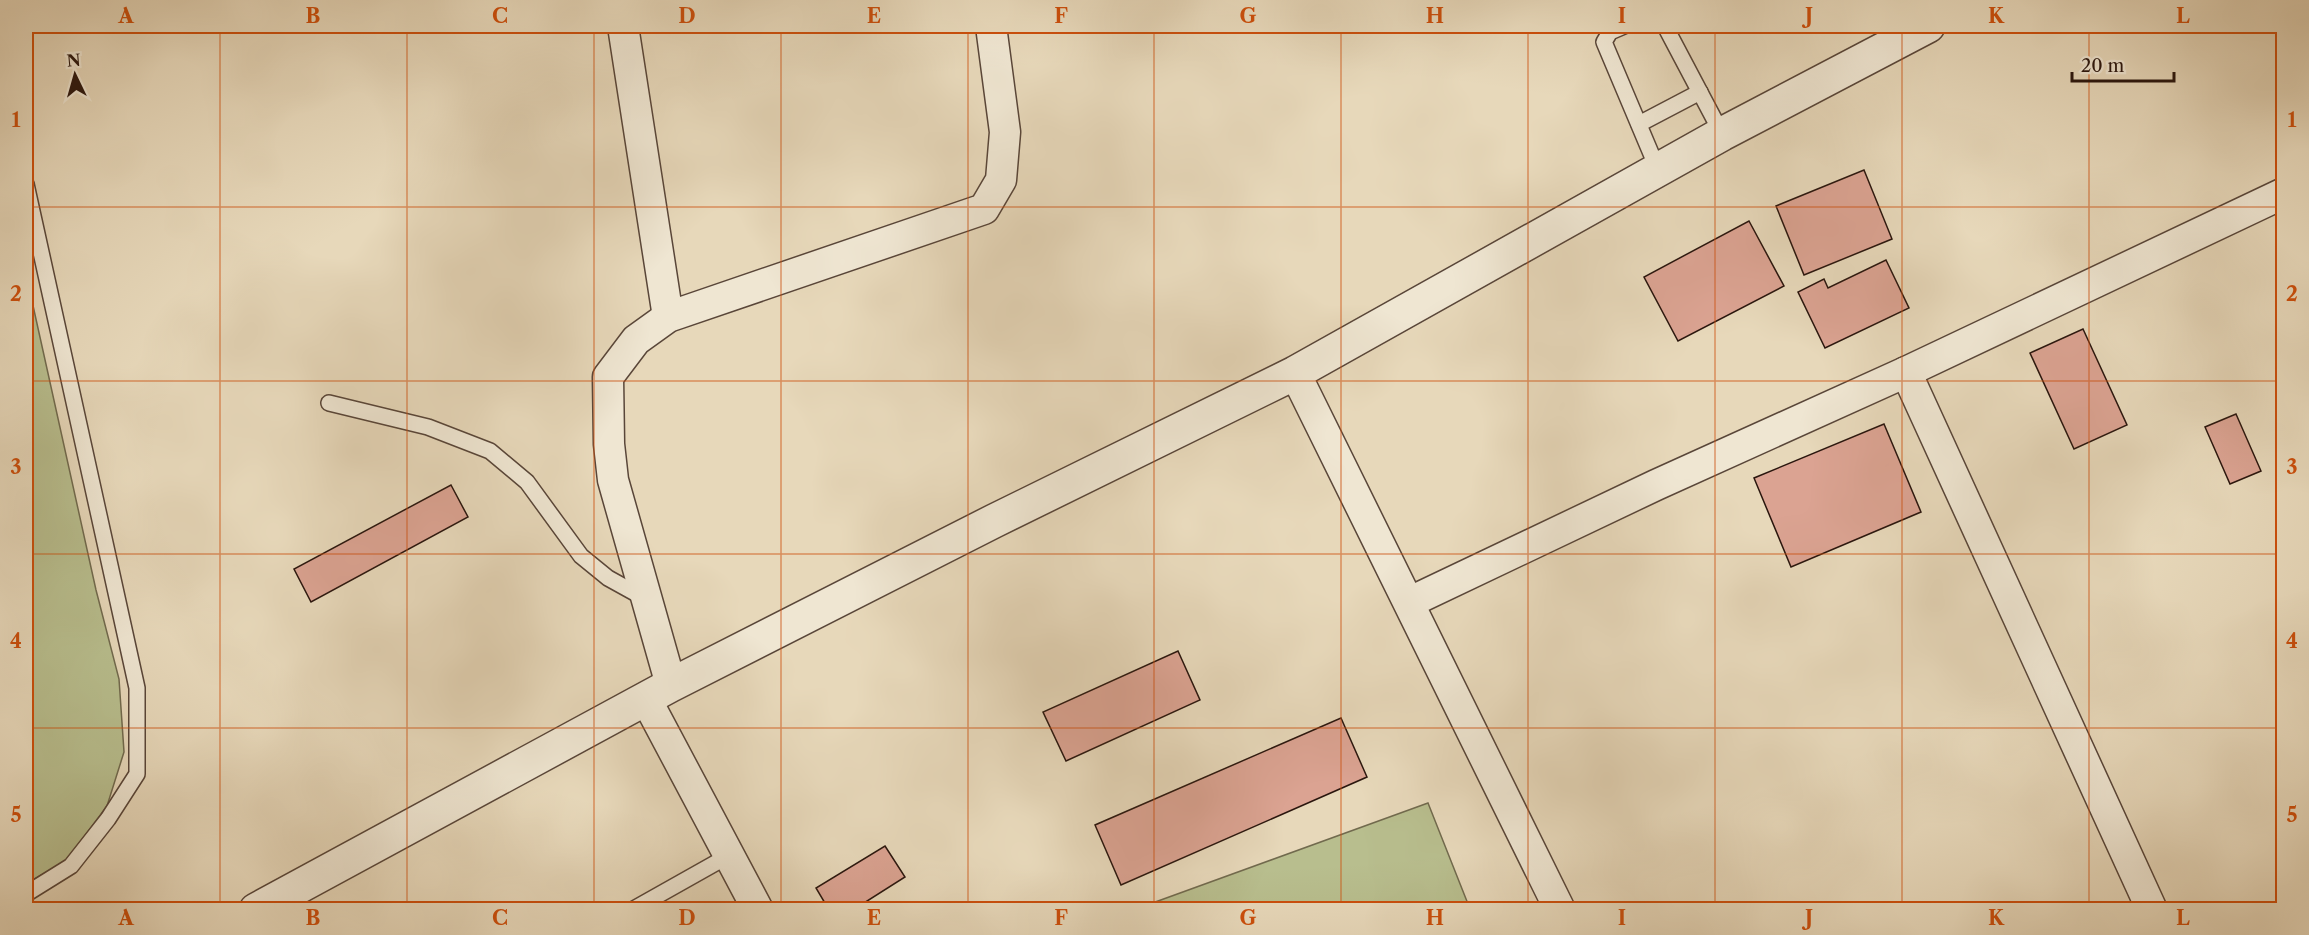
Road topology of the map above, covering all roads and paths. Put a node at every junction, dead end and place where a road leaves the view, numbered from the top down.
1 (623, 26) edge
2 (991, 26) edge
3 (1624, 26) edge
4 (1665, 26) edge
5 (1928, 26) edge
6 (1700, 92) junction
7 (1639, 124) junction
8 (1722, 134) junction
9 (1659, 170) junction
10 (26, 183) edge
11 (2283, 193) edge
12 (668, 317) junction
13 (1906, 372) junction
14 (1295, 374) junction
15 (329, 403) dead end
16 (648, 600) junction
17 (1410, 602) junction
18 (658, 692) junction
19 (728, 856) junction
20 (26, 894) edge
21 (256, 909) edge
22 (632, 909) edge
23 (758, 909) edge
24 (1560, 909) edge
25 (2152, 909) edge

1 - 12 street
2 - 12 street
3 - 7 lane
4 - 6 lane
5 - 8 street
6 - 7 lane
6 - 8 lane
7 - 9 lane
8 - 9 street
9 - 14 street
10 - 20 lane
11 - 13 street
12 - 16 street
13 - 17 street
13 - 25 street
14 - 17 street
14 - 18 street
15 - 16 lane
16 - 18 street
17 - 24 street
18 - 19 street
18 - 21 street
19 - 22 lane
19 - 23 street

